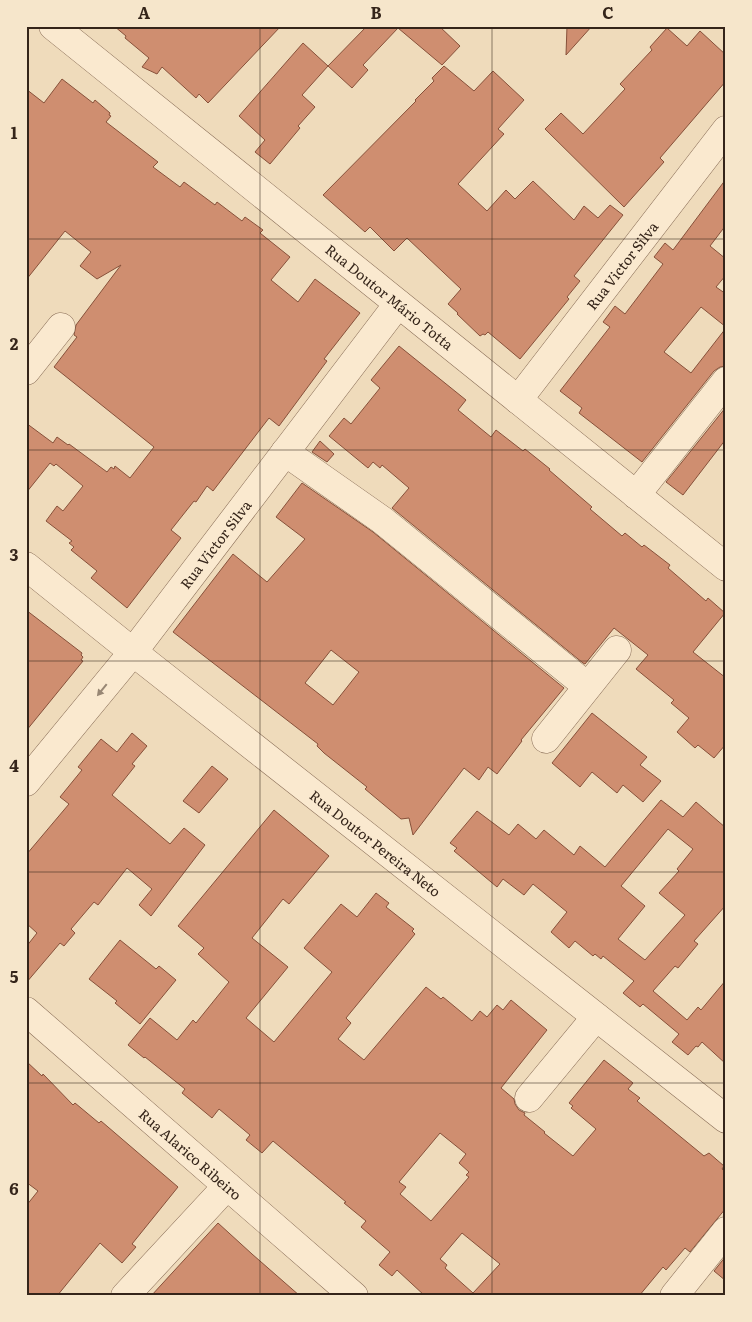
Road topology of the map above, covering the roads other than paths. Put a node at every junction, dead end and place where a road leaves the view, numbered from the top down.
1 (54, 26) edge
2 (726, 130) edge
3 (398, 304) junction
4 (62, 327) dead end
5 (26, 371) edge
6 (726, 381) edge
7 (518, 400) junction
8 (285, 452) junction
9 (636, 495) junction
10 (26, 566) edge
11 (726, 567) edge
12 (617, 650) dead end
13 (133, 652) junction
14 (587, 686) junction
15 (546, 739) dead end
16 (26, 782) edge
17 (26, 1012) edge
18 (596, 1017) junction
19 (529, 1098) dead end
20 (726, 1119) edge
21 (228, 1186) junction
22 (726, 1231) edge
23 (126, 1296) edge
24 (354, 1296) edge
25 (674, 1296) edge

1 - 3 street, Rua Doutor Mário Totta
2 - 7 street, Rua Victor Silva
3 - 7 street, Rua Doutor Mário Totta
3 - 8 street, Rua Victor Silva
4 - 5 street
6 - 9 street
7 - 9 street, Rua Doutor Mário Totta
8 - 13 street, Rua Victor Silva
8 - 14 street
9 - 11 street, Rua Doutor Mário Totta
10 - 13 street, Rua Doutor Pereira Neto
12 - 14 street
13 -> 16 street, Rua Victor Silva
13 - 18 street, Rua Doutor Pereira Neto
14 - 15 street
17 - 21 street, Rua Alarico Ribeiro
18 - 19 street
18 - 20 street, Rua Doutor Pereira Neto
21 - 23 street
21 - 24 street, Rua Alarico Ribeiro
22 - 25 street

